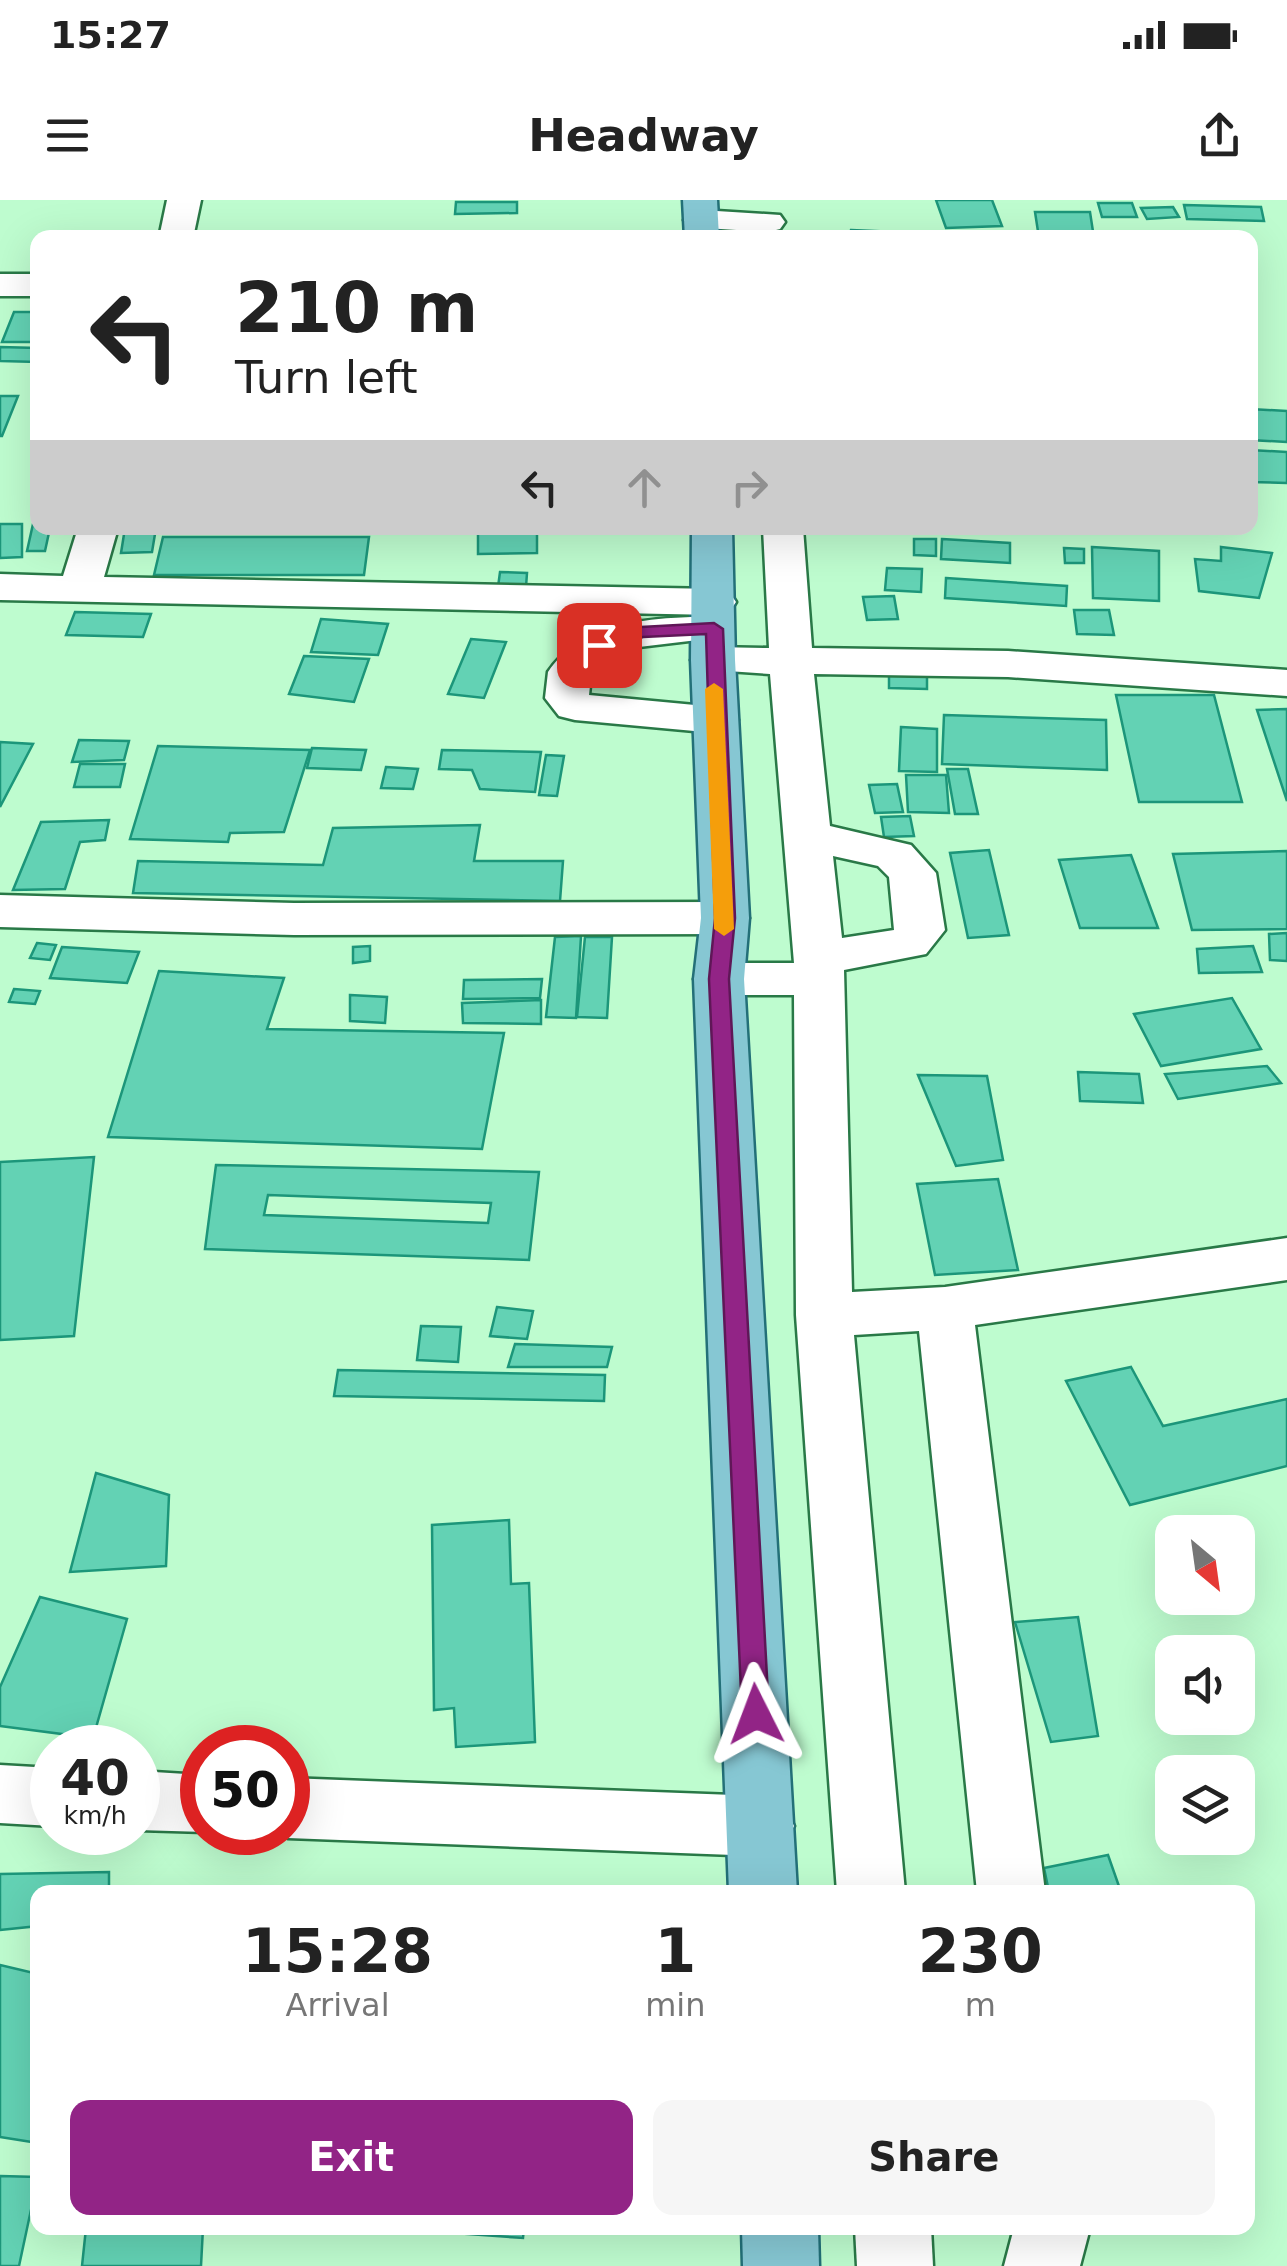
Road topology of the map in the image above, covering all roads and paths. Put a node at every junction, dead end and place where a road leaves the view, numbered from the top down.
1 (184, 200) edge
2 (701, 219) edge
3 (767, 220) edge
4 (178, 230) edge
5 (0, 286) edge
6 (30, 286) edge
7 (96, 535) edge
8 (712, 535) edge
9 (783, 535) edge
10 (0, 586) edge
11 (80, 588) junction
12 (714, 630) junction
13 (791, 661) junction
14 (1287, 683) edge
15 (716, 720) junction
16 (807, 835) junction
17 (0, 910) edge
18 (725, 918) junction
19 (819, 969) junction
20 (719, 979) junction
21 (1287, 1259) edge
22 (945, 1308) junction
23 (824, 1315) junction
24 (0, 1794) edge
25 (30, 1796) edge
26 (310, 1809) edge
27 (760, 1826) junction
28 (763, 1885) edge
29 (871, 1885) edge
30 (1010, 1885) edge
31 (780, 2235) edge
32 (893, 2235) edge
33 (1050, 2235) edge
34 (782, 2266) edge
35 (895, 2266) edge
36 (1042, 2266) edge

1 - 4 street
2 - 3 street
5 - 6 street
7 - 11 street
8 - 12 main road
9 - 13 street
10 - 11 street
11 - 12 street
12 - 13 street
12 - 15 main road
12 - 15 street
13 - 14 street
13 - 16 street
15 - 18 main road
16 - 19 street
16 - 19 street
17 - 18 street
18 - 20 main road
19 - 20 street
19 - 23 street
20 - 27 main road
21 - 22 street
22 - 23 street
22 - 30 street
23 - 29 street
24 - 25 street
26 - 27 street
27 - 28 main road
31 - 34 main road
32 - 35 street
33 - 36 street

